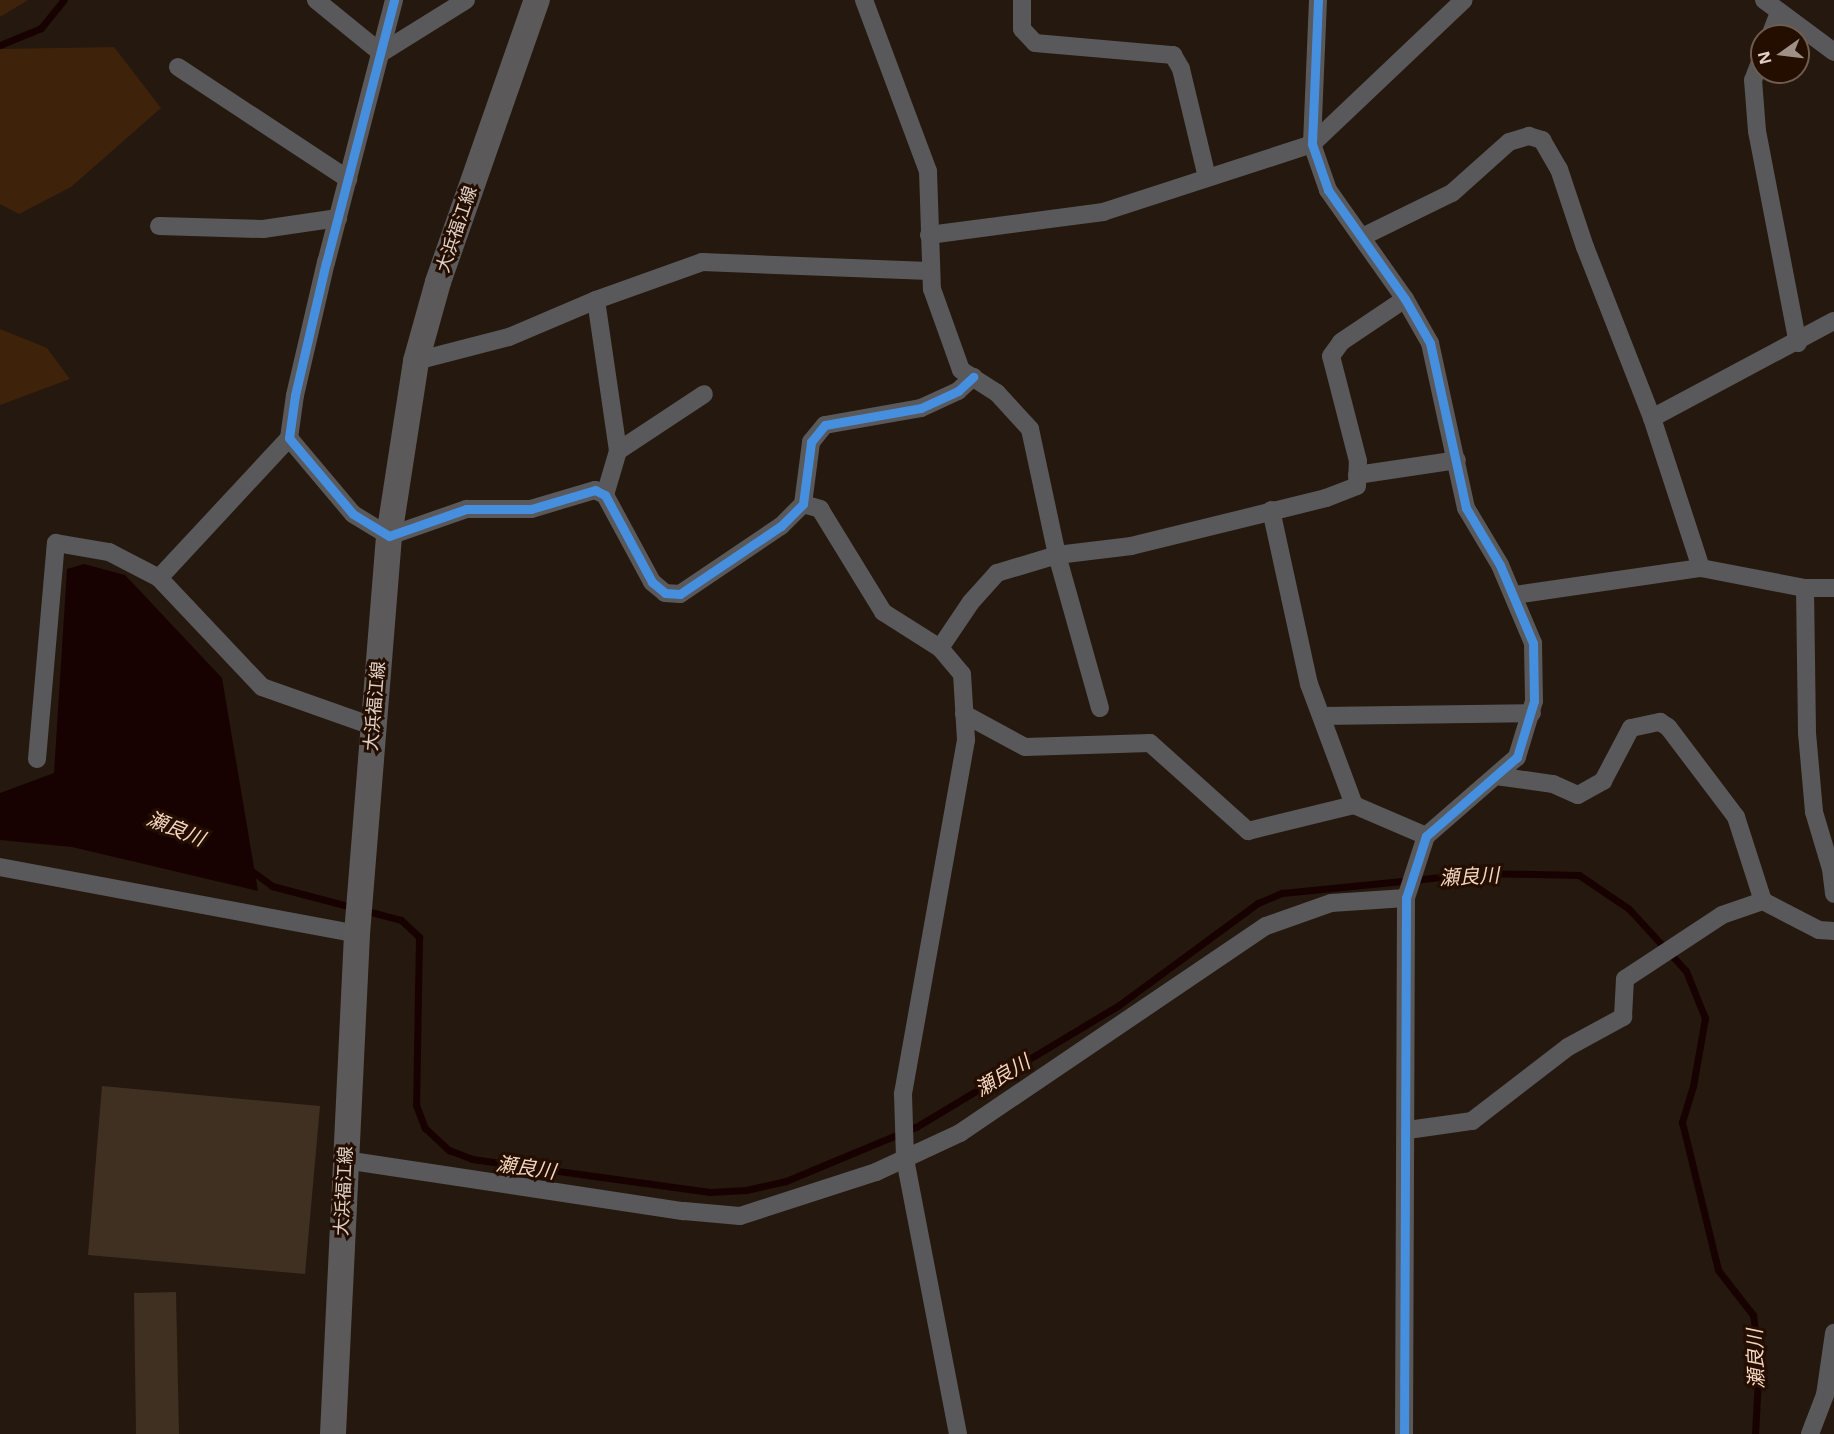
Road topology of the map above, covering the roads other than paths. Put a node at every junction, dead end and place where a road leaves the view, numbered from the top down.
1 (316, 0) edge
2 (394, 0) edge
3 (466, 0) edge
4 (537, 0) edge
5 (864, 0) edge
6 (1022, 0) edge
7 (1318, 0) edge
8 (1464, 0) edge
9 (1764, 0) edge
10 (1779, 12) junction
11 (1774, 24) edge
12 (1834, 52) edge
13 (381, 53) junction
14 (178, 67) dead end
15 (1753, 84) edge
16 (1312, 144) junction
17 (1207, 177) junction
18 (348, 179) junction
19 (338, 218) junction
20 (159, 226) dead end
21 (929, 235) junction
22 (1362, 237) junction
23 (929, 271) junction
24 (1405, 298) junction
25 (596, 300) junction
26 (1834, 321) edge
27 (1798, 343) junction
28 (416, 361) junction
29 (973, 377) junction
30 (704, 394) dead end
31 (1653, 418) junction
32 (289, 438) junction
33 (618, 451) junction
34 (1457, 460) junction
35 (1357, 475) junction
36 (605, 495) junction
37 (803, 504) junction
38 (1271, 510) junction
39 (389, 536) junction
40 (1057, 555) junction
41 (1701, 568) junction
42 (159, 578) junction
43 (1805, 588) junction
44 (1834, 588) edge
45 (1515, 595) junction
46 (940, 648) junction
47 (1100, 708) dead end
48 (1532, 713) junction
49 (964, 714) junction
50 (1322, 716) junction
51 (372, 726) junction
52 (37, 759) dead end
53 (1496, 776) junction
54 (1354, 805) junction
55 (1426, 836) junction
56 (0, 867) edge
57 (1834, 894) edge
58 (1406, 898) junction
59 (1762, 901) junction
60 (1834, 931) edge
61 (357, 934) junction
62 (1408, 1130) junction
63 (905, 1158) junction
64 (345, 1160) junction
65 (1834, 1333) edge
66 (333, 1434) edge
67 (958, 1434) edge
68 (1404, 1434) edge
69 (1810, 1434) edge

1 - 13 street
2 - 13 street
3 - 13 street
4 - 28 main road, 大浜福江線
5 - 21 street
6 - 17 street
7 - 16 street
8 - 16 street
9 - 10 street
10 - 11 street
10 - 12 street
13 - 18 street
14 - 18 street
15 - 27 street
16 - 17 street
16 - 22 street
17 - 21 street
18 - 19 street
19 - 20 street
19 - 32 street
21 - 23 street
22 - 24 street
22 - 31 street
23 - 25 street
23 - 29 street
24 - 34 street
24 - 35 street
25 - 28 street
25 - 33 street
26 - 27 street
27 - 31 street
28 - 39 main road, 大浜福江線
29 - 37 street
29 - 40 street
30 - 33 street
31 - 41 street
32 - 39 street
32 - 42 street
33 - 36 street
34 - 35 street
34 - 45 street
35 - 38 street
36 - 37 street
36 - 39 street
37 - 46 street
38 - 40 street
38 - 50 street
39 - 51 main road, 大浜福江線
40 - 46 street
40 - 47 street
41 - 43 street
41 - 45 street
42 - 51 street
42 - 52 street
43 - 44 street
43 - 57 street
45 - 48 street
46 - 49 street
48 - 50 street
48 - 53 street
49 - 54 street
49 - 63 street
50 - 54 street
51 - 61 main road, 大浜福江線
53 - 55 street
53 - 59 street
54 - 55 street
55 - 58 street
56 - 61 street
58 - 62 street
58 - 63 street
59 - 60 street
59 - 62 street
61 - 64 main road, 大浜福江線
62 - 68 street
63 - 64 street
63 - 67 street
64 - 66 main road, 大浜福江線
65 - 69 street

